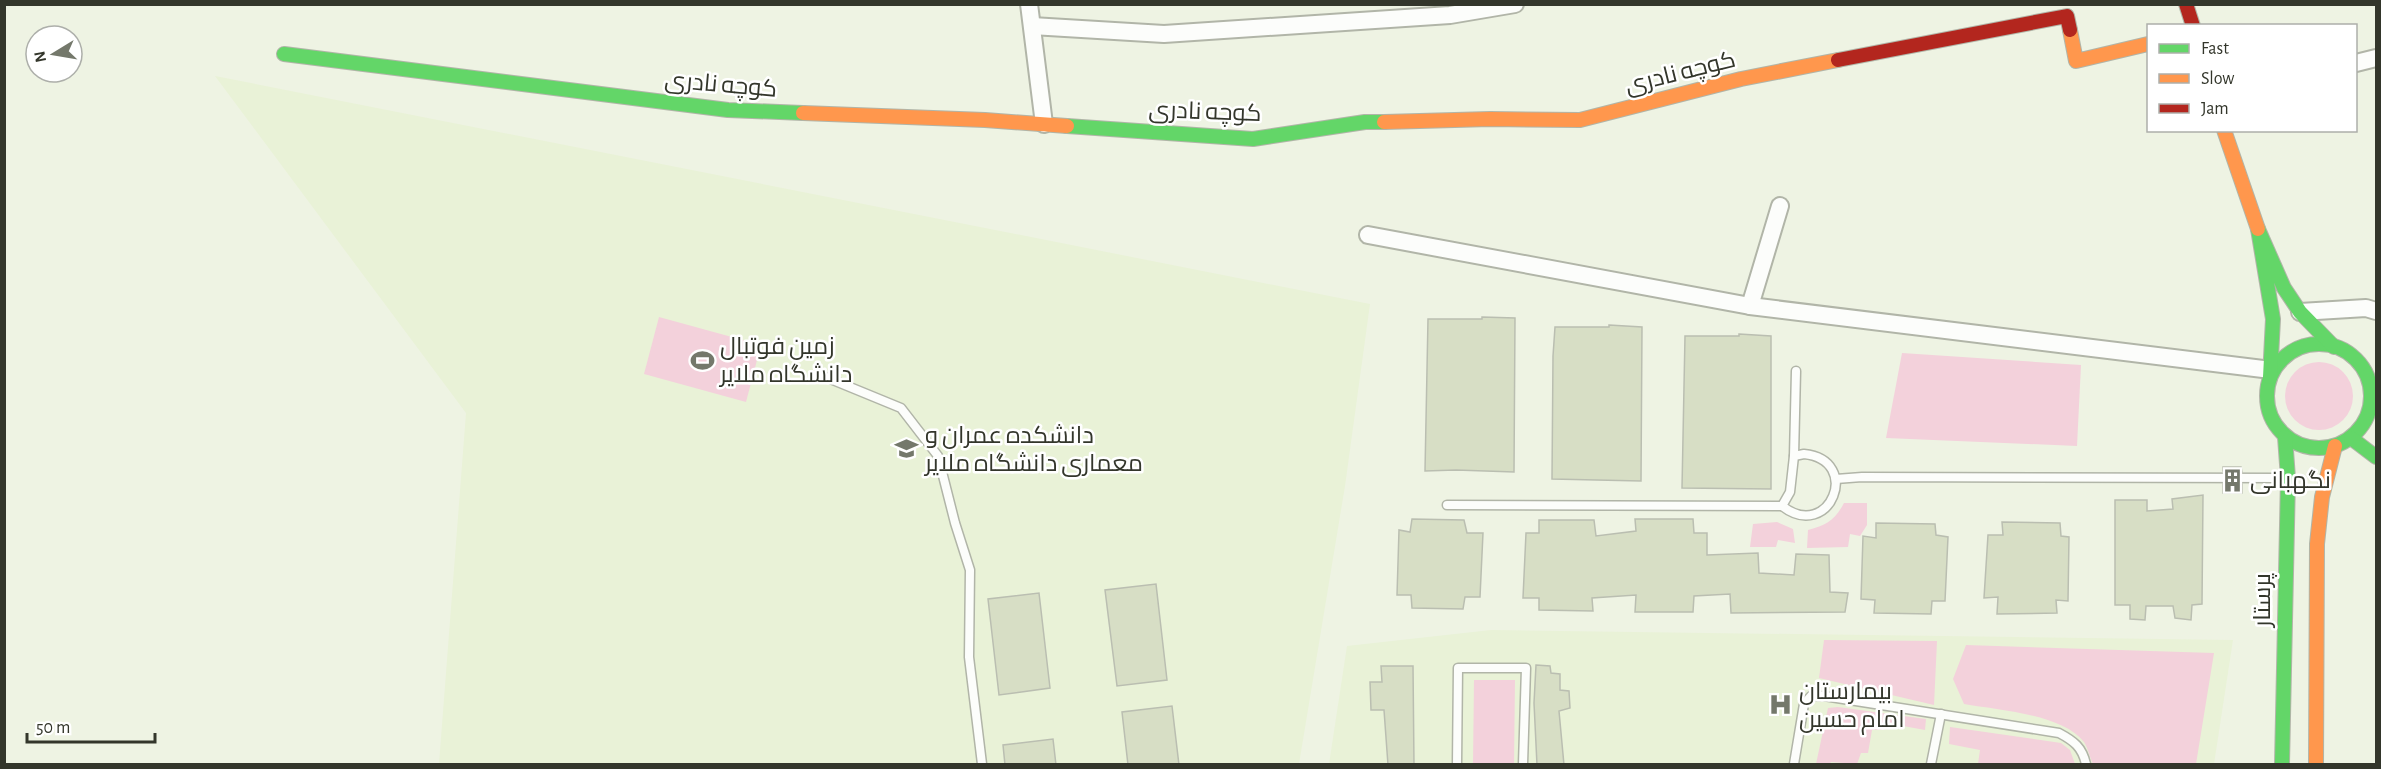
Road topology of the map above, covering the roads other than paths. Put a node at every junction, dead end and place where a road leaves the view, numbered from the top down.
1 (1029, 4) edge
2 (1515, 4) edge
3 (2186, 4) edge
4 (2192, 24) edge
5 (1032, 26) junction
6 (2147, 44) edge
7 (285, 54) dead end
8 (2376, 58) edge
9 (2357, 63) edge
10 (1044, 124) junction
11 (2225, 132) edge
12 (1780, 206) dead end
13 (2258, 228) junction
14 (1368, 235) dead end
15 (1750, 306) junction
16 (2376, 311) edge
17 (2301, 312) junction
18 (2334, 347) junction
19 (1796, 371) dead end
20 (2267, 373) junction
21 (823, 376) dead end
22 (2374, 395) edge
23 (2285, 437) junction
24 (2351, 438) junction
25 (2335, 446) junction
26 (1794, 456) junction
27 (2376, 457) edge
28 (2288, 478) junction
29 (1836, 479) junction
30 (1447, 505) dead end
31 (1782, 506) junction
32 (1941, 714) junction
33 (982, 765) edge
34 (1457, 765) edge
35 (1523, 765) edge
36 (1794, 765) edge
37 (1931, 765) edge
38 (2086, 765) edge
39 (2282, 765) edge
40 (2316, 765) edge

1 - 5 street
2 - 5 street
3 - 4 street
5 - 10 street
6 - 10 street, کوچه نادری
7 - 10 street, کوچه نادری
8 - 9 street
11 - 13 street
12 - 15 street
13 - 17 street
13 - 20 street
14 - 15 street
15 - 20 street
16 - 17 street
17 - 18 street
18 - 20 street
18 - 22 street
19 - 26 lane
20 - 23 street
21 - 33 lane
22 - 24 street
23 - 25 street
23 - 28 street, پرستار
24 - 25 street
24 - 27 street
25 - 40 street
26 - 29 lane
26 - 31 lane
28 - 29 lane
28 - 39 street, پرستار
29 - 31 lane
30 - 31 lane
32 - 36 lane
32 - 37 lane
32 - 38 lane
34 - 35 lane

